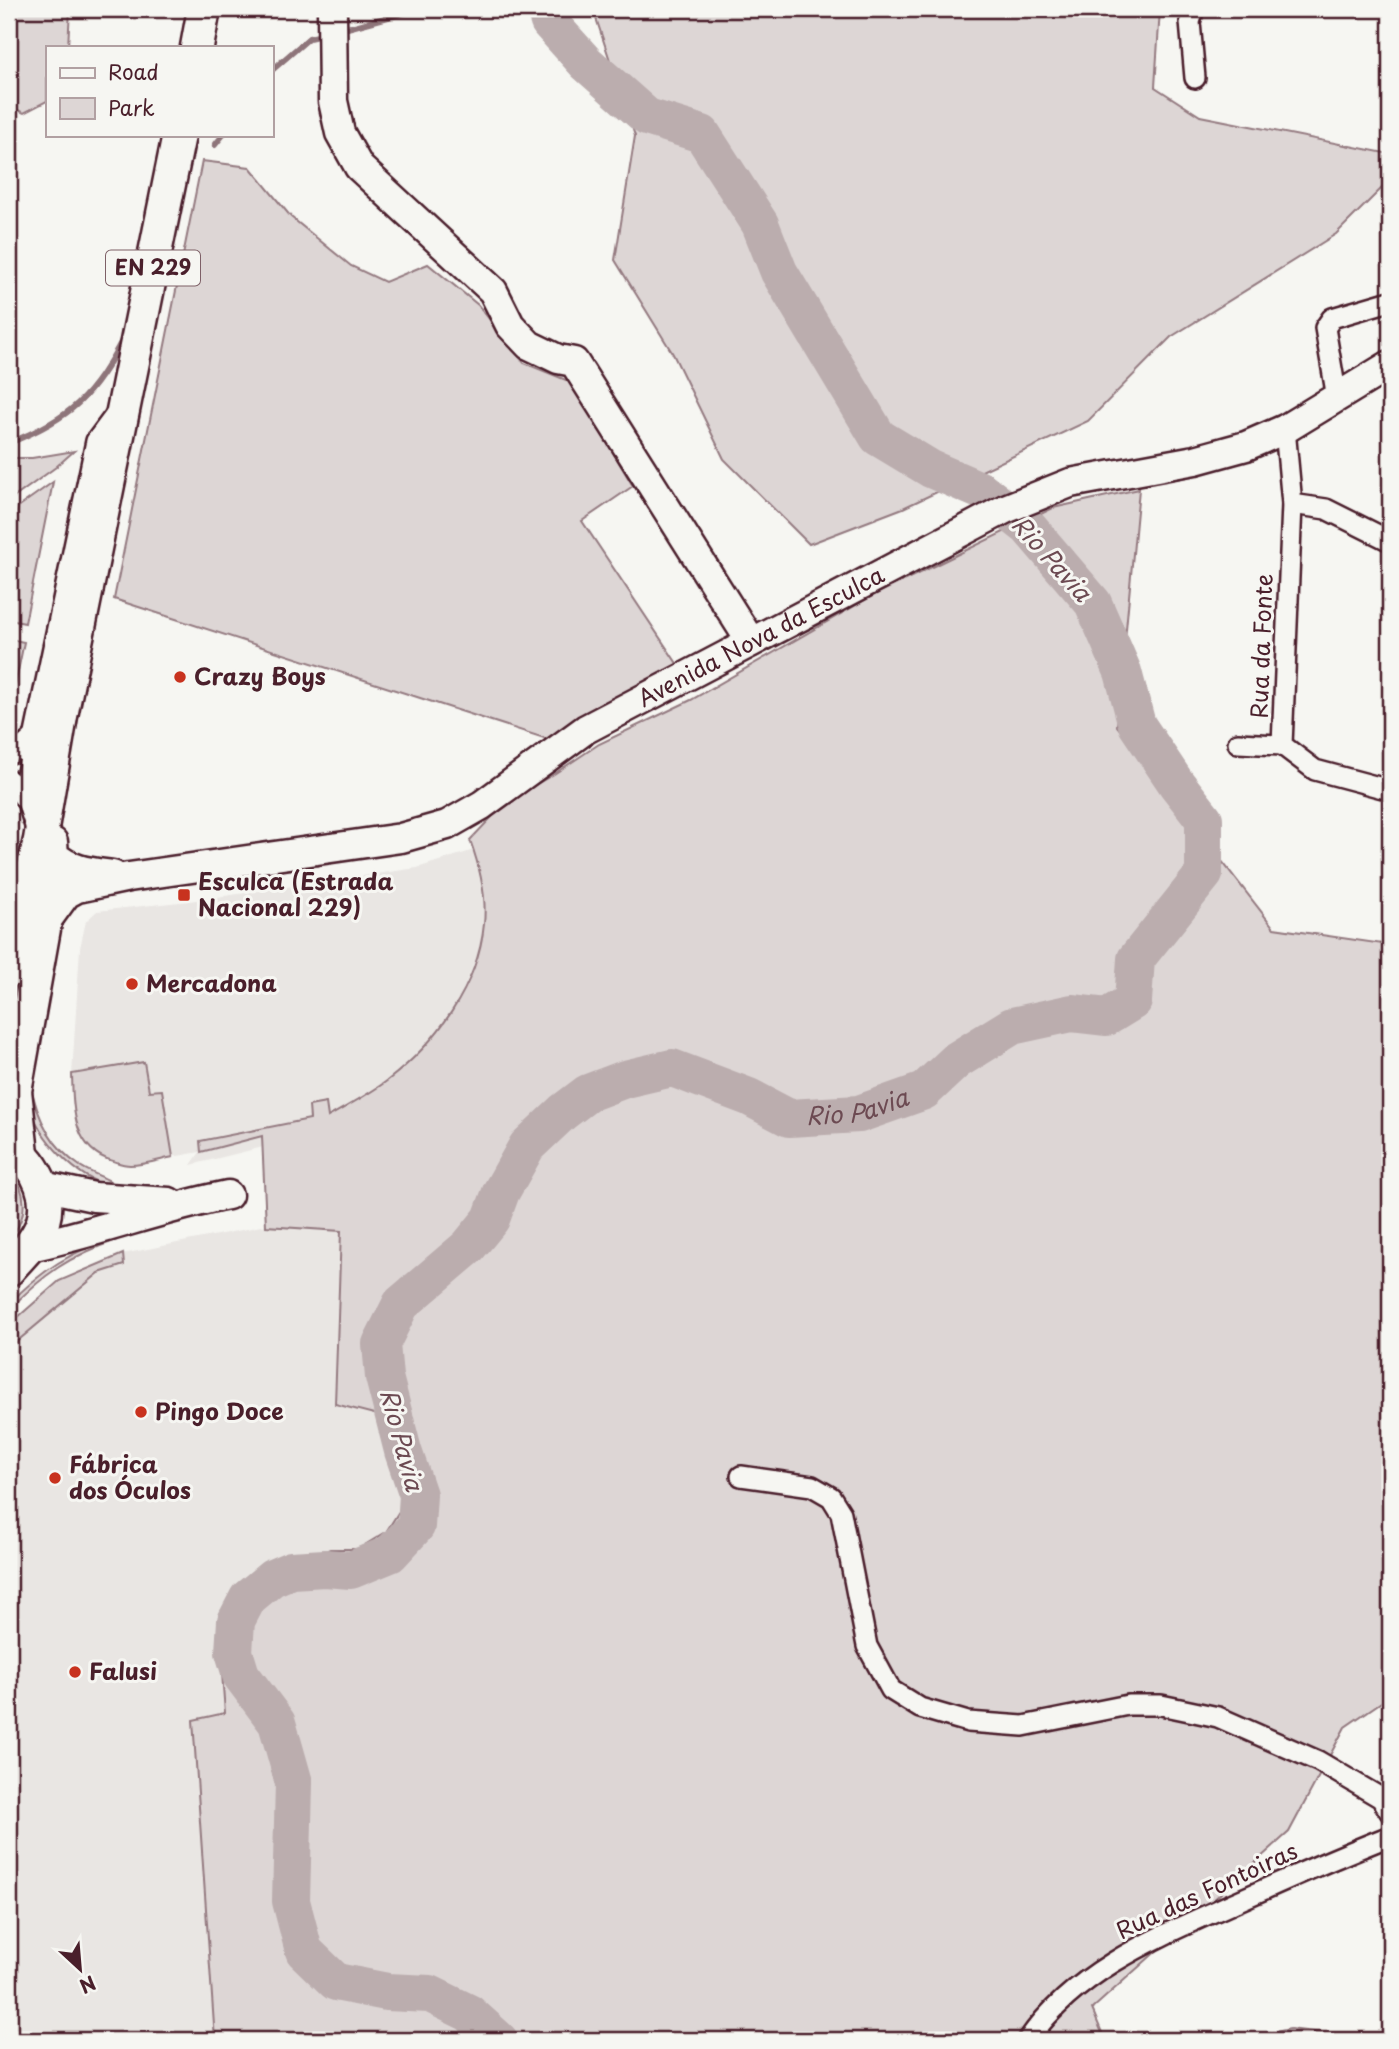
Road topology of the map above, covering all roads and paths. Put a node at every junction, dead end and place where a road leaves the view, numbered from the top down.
1 (204, 9) edge
2 (1194, 9) edge
3 (332, 13) edge
4 (197, 46) edge
5 (1195, 78) dead end
6 (179, 136) edge
7 (1390, 301) edge
8 (1390, 365) edge
9 (1337, 398) junction
10 (126, 401) junction
11 (1286, 429) junction
12 (1292, 504) junction
13 (1390, 541) edge
14 (751, 642) junction
15 (34, 736) junction
16 (1238, 743) dead end
17 (1282, 746) junction
18 (9, 754) edge
19 (9, 780) edge
20 (1390, 790) edge
21 (29, 804) junction
22 (46, 841) junction
23 (129, 877) junction
24 (45, 923) junction
25 (9, 971) edge
26 (15, 1149) edge
27 (42, 1186) junction
28 (228, 1195) dead end
29 (186, 1203) junction
30 (15, 1261) edge
31 (741, 1476) dead end
32 (1390, 1812) edge
33 (1390, 1836) edge
34 (1028, 2040) edge

1 - 4 main road
2 - 5 street
3 - 14 street
6 - 10 main road, EN 229
7 - 9 street
8 - 9 street, Avenida Nova da Esculca
9 - 11 street, Avenida Nova da Esculca
10 - 15 street
10 - 22 main road, EN 229
11 - 12 street, Rua da Fonte
11 - 14 street, Avenida Nova da Esculca
12 - 13 street
12 - 17 street, Rua da Fonte
14 - 23 street, Avenida Nova da Esculca
15 - 18 street
15 - 21 street
16 - 17 street
17 - 20 street, Rua da Fonte
19 - 21 street
21 - 22 street
22 - 23 street, Avenida Nova da Esculca
22 - 24 main road, EN 229
22 - 25 main road, EN 229
23 - 24 street, Avenida Nova da Esculca
24 - 26 main road, EN 229
26 - 27 main road, EN 229
27 - 29 street
27 - 30 main road, EN 229
28 - 29 street
29 - 30 street
31 - 32 street
33 - 34 street, Rua das Fontoiras

